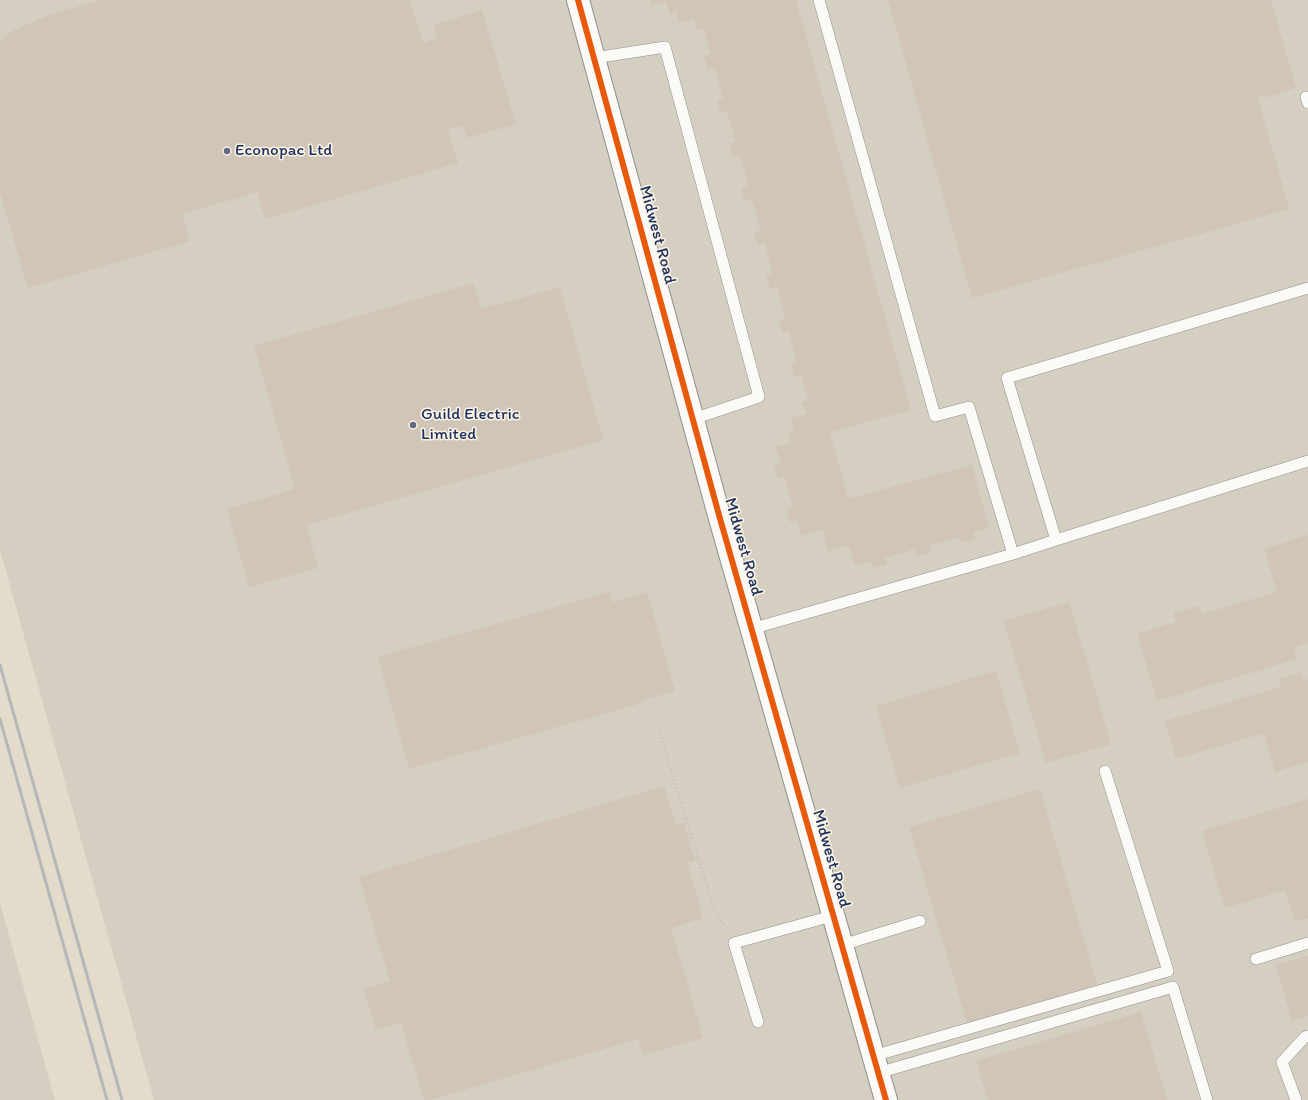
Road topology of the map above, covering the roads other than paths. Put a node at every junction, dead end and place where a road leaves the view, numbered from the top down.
1 (578, 0) edge
2 (819, 0) edge
3 (594, 58) junction
4 (1308, 288) edge
5 (693, 419) junction
6 (1308, 461) edge
7 (1056, 540) junction
8 (1013, 554) junction
9 (751, 629) junction
10 (1105, 771) dead end
11 (832, 916) junction
12 (920, 921) dead end
13 (1308, 943) edge
14 (842, 946) junction
15 (1256, 959) dead end
16 (758, 1022) dead end
17 (1308, 1036) edge
18 (940, 1037) junction
19 (945, 1053) junction
20 (875, 1064) junction
21 (886, 1100) edge
22 (1207, 1100) edge
23 (1296, 1100) edge

1 - 3 street, Midwest Road
2 - 8 lane
3 - 5 street, Midwest Road
3 - 5 lane
4 - 7 lane
5 - 9 street, Midwest Road
6 - 7 lane
7 - 8 lane
8 - 9 lane
9 - 11 street, Midwest Road
10 - 18 lane
11 - 14 street, Midwest Road
11 - 16 lane
12 - 14 lane
13 - 15 lane
14 - 20 street, Midwest Road
17 - 23 lane
18 - 19 lane
18 - 20 lane
19 - 20 lane
19 - 22 lane
20 - 21 street, Midwest Road

